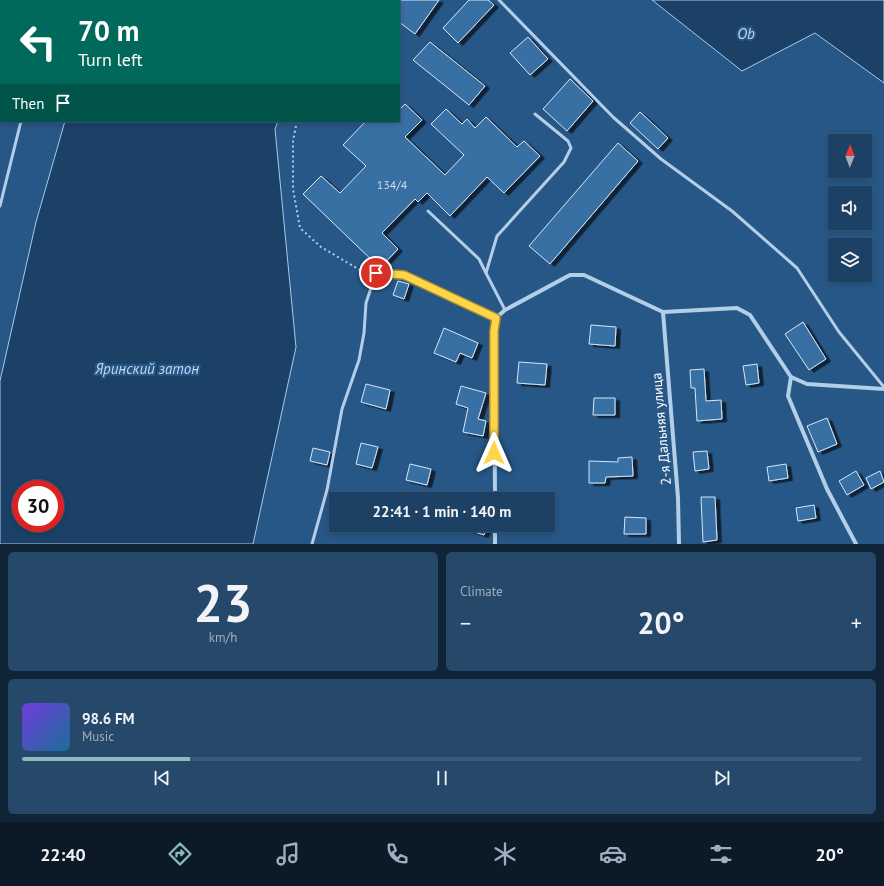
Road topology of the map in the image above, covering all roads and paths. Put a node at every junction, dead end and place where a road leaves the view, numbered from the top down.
1 (499, 0) edge
2 (535, 114) dead end
3 (21, 122) edge
4 (297, 122) edge
5 (0, 206) edge
6 (428, 211) dead end
7 (376, 273) junction
8 (486, 273) junction
9 (505, 310) junction
10 (663, 312) junction
11 (496, 318) junction
12 (791, 377) junction
13 (884, 388) edge
14 (495, 492) edge
15 (495, 532) edge
16 (312, 544) edge
17 (495, 544) edge
18 (679, 544) edge
19 (856, 544) edge

1 - 13 lane
2 - 8 lane
3 - 5 lane
4 - 7 path
6 - 8 lane
7 - 11 lane
7 - 16 lane
8 - 9 lane
9 - 10 street
9 - 11 street
10 - 12 street
10 - 18 street, 2-я Дальняя улица
11 - 14 street
12 - 13 street
12 - 19 street
15 - 17 street

